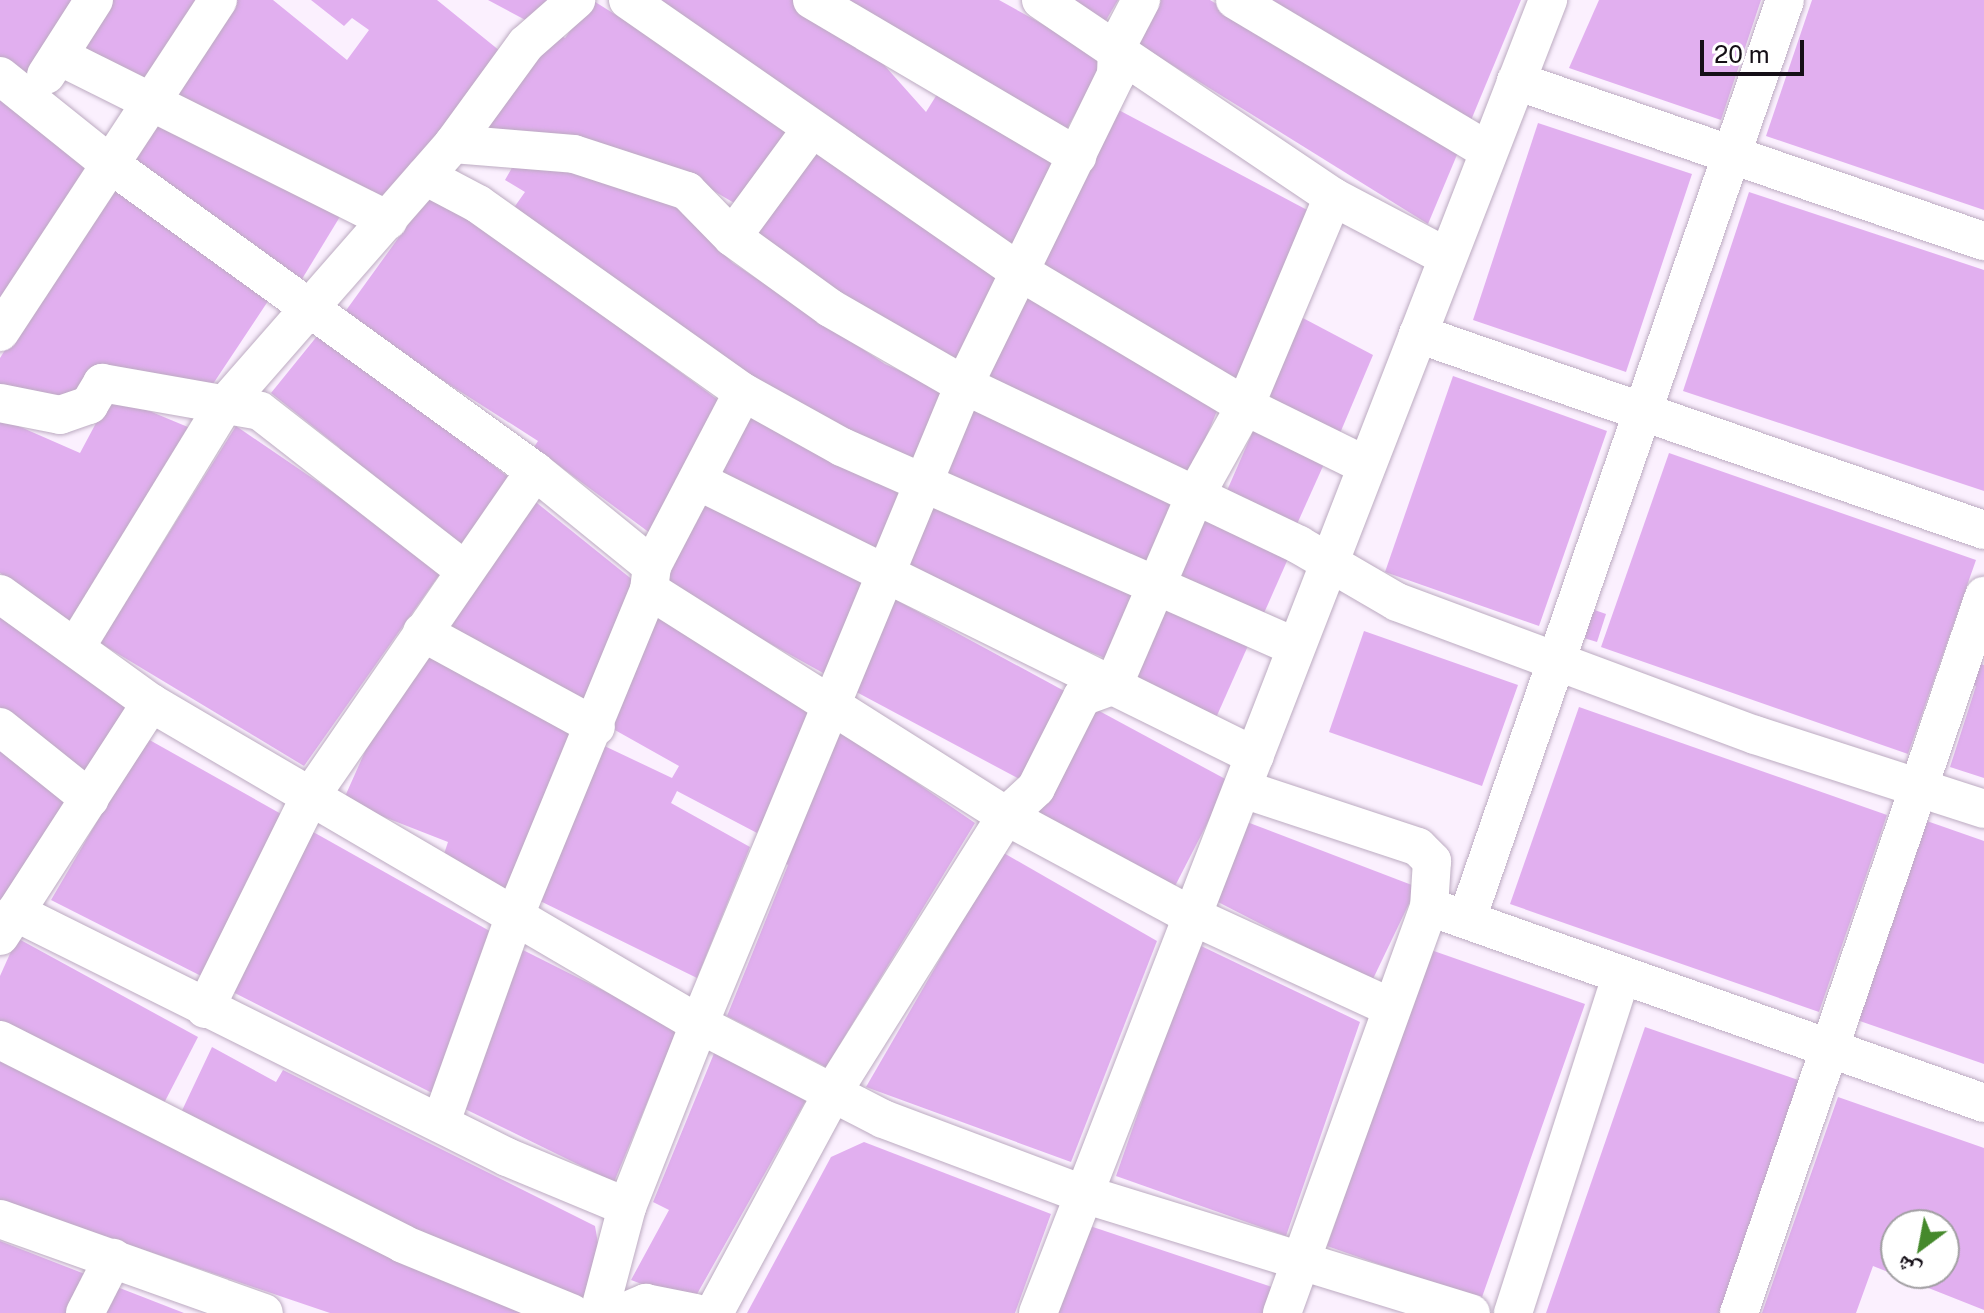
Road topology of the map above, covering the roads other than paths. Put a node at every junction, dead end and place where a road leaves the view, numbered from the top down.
1 (94, 0) edge
2 (218, 0) edge
3 (576, 0) edge
4 (628, 0) edge
5 (812, 0) edge
6 (1041, 0) edge
7 (1141, 0) edge
8 (1235, 0) edge
9 (1548, 0) edge
10 (1785, 0) edge
11 (1117, 46) junction
12 (59, 56) junction
13 (1516, 81) junction
14 (15, 86) edge
15 (150, 96) junction
16 (809, 132) junction
17 (453, 144) junction
18 (1487, 150) junction
19 (1077, 156) junction
20 (1729, 159) junction
21 (110, 164) junction
22 (425, 176) junction
23 (1333, 197) junction
24 (388, 220) junction
25 (732, 237) junction
26 (1984, 241) edge
27 (1447, 257) junction
28 (1017, 270) junction
29 (314, 308) junction
30 (1, 327) edge
31 (1418, 334) junction
32 (964, 385) junction
33 (743, 392) junction
34 (0, 403) edge
35 (1245, 406) junction
36 (222, 408) junction
37 (1645, 412) junction
38 (1365, 465) junction
39 (535, 471) junction
40 (698, 481) junction
41 (923, 485) junction
42 (1195, 496) junction
43 (1984, 530) edge
44 (1328, 563) junction
45 (464, 570) junction
46 (651, 578) junction
47 (884, 578) junction
48 (1158, 585) junction
49 (0, 594) edge
50 (1984, 596) edge
51 (422, 632) junction
52 (77, 645) junction
53 (1295, 647) junction
54 (1557, 664) junction
55 (1113, 686) junction
56 (833, 701) junction
57 (151, 703) junction
58 (0, 727) edge
59 (596, 727) junction
60 (1249, 772) junction
61 (1914, 789) junction
62 (310, 797) junction
63 (90, 799) junction
64 (1984, 809) edge
65 (1006, 816) junction
66 (1429, 907) junction
67 (515, 915) junction
68 (1190, 915) junction
69 (1467, 919) junction
70 (8, 924) edge
71 (1620, 979) junction
72 (1390, 1007) junction
73 (205, 1009) junction
74 (699, 1024) junction
75 (0, 1040) edge
76 (1830, 1050) junction
77 (834, 1090) junction
78 (1984, 1103) edge
79 (441, 1122) junction
80 (1080, 1193) junction
81 (627, 1207) junction
82 (0, 1219) edge
83 (113, 1258) junction
84 (1301, 1259) junction
85 (85, 1313) edge
86 (264, 1313) edge
87 (571, 1313) edge
88 (599, 1313) edge
89 (622, 1313) edge
90 (695, 1313) edge
91 (714, 1313) edge
92 (1038, 1313) edge
93 (1282, 1313) edge
94 (1471, 1313) edge
95 (1513, 1313) edge
96 (1739, 1313) edge

1 - 12 street
2 - 15 street
3 - 17 street
4 - 16 street
5 - 19 street
6 - 11 street
7 - 11 street
8 - 18 street
9 - 13 street
10 - 20 street
11 - 19 street
11 - 23 street
12 - 14 street
12 - 15 street
13 - 18 street
13 - 20 street
14 - 21 street
15 - 21 street
15 - 24 street
16 - 25 street
16 - 28 street
17 - 22 street
17 - 25 street
18 - 27 street
19 - 28 street
20 - 26 street
20 - 37 street
21 - 29 street
21 - 30 street
22 - 24 street
22 - 33 street
23 - 27 street
23 - 35 street
24 - 29 street
25 - 32 street
27 - 31 street
28 - 32 street
28 - 35 street
29 - 36 street
29 - 39 street
31 - 37 street
31 - 38 street
32 - 41 street
32 - 42 street
33 - 40 street
33 - 41 street
34 - 36 street
35 - 38 street
35 - 42 street
36 - 45 street
36 - 52 street
37 - 43 street
37 - 54 street
38 - 44 street
39 - 45 street
39 - 46 street
40 - 46 street
40 - 47 street
41 - 47 street
41 - 48 street
42 - 44 street
42 - 48 street
44 - 53 street
44 - 54 street
45 - 51 street
46 - 56 street
46 - 59 street
47 - 55 street
47 - 56 street
48 - 53 street
48 - 55 street
49 - 52 street
50 - 61 street
51 - 59 street
51 - 62 street
52 - 57 street
53 - 60 street
54 - 61 street
54 - 69 street
55 - 60 street
55 - 65 street
56 - 65 street
56 - 74 street
57 - 62 street
57 - 63 street
58 - 63 street
59 - 67 street
60 - 66 street
60 - 68 street
61 - 64 street
61 - 76 street
62 - 67 street
62 - 73 street
63 - 70 street
65 - 68 street
65 - 77 street
66 - 69 street
66 - 72 street
67 - 74 street
67 - 79 street
68 - 72 street
68 - 80 street
69 - 71 street
70 - 73 street
71 - 76 street
71 - 95 street
72 - 84 street
73 - 79 street
74 - 77 street
74 - 81 street
75 - 87 street
76 - 78 street
76 - 96 street
77 - 80 street
77 - 91 street
79 - 81 street
80 - 84 street
80 - 92 street
81 - 88 street
82 - 83 street
83 - 85 street
83 - 86 street
84 - 93 street
84 - 94 street
89 - 90 street

